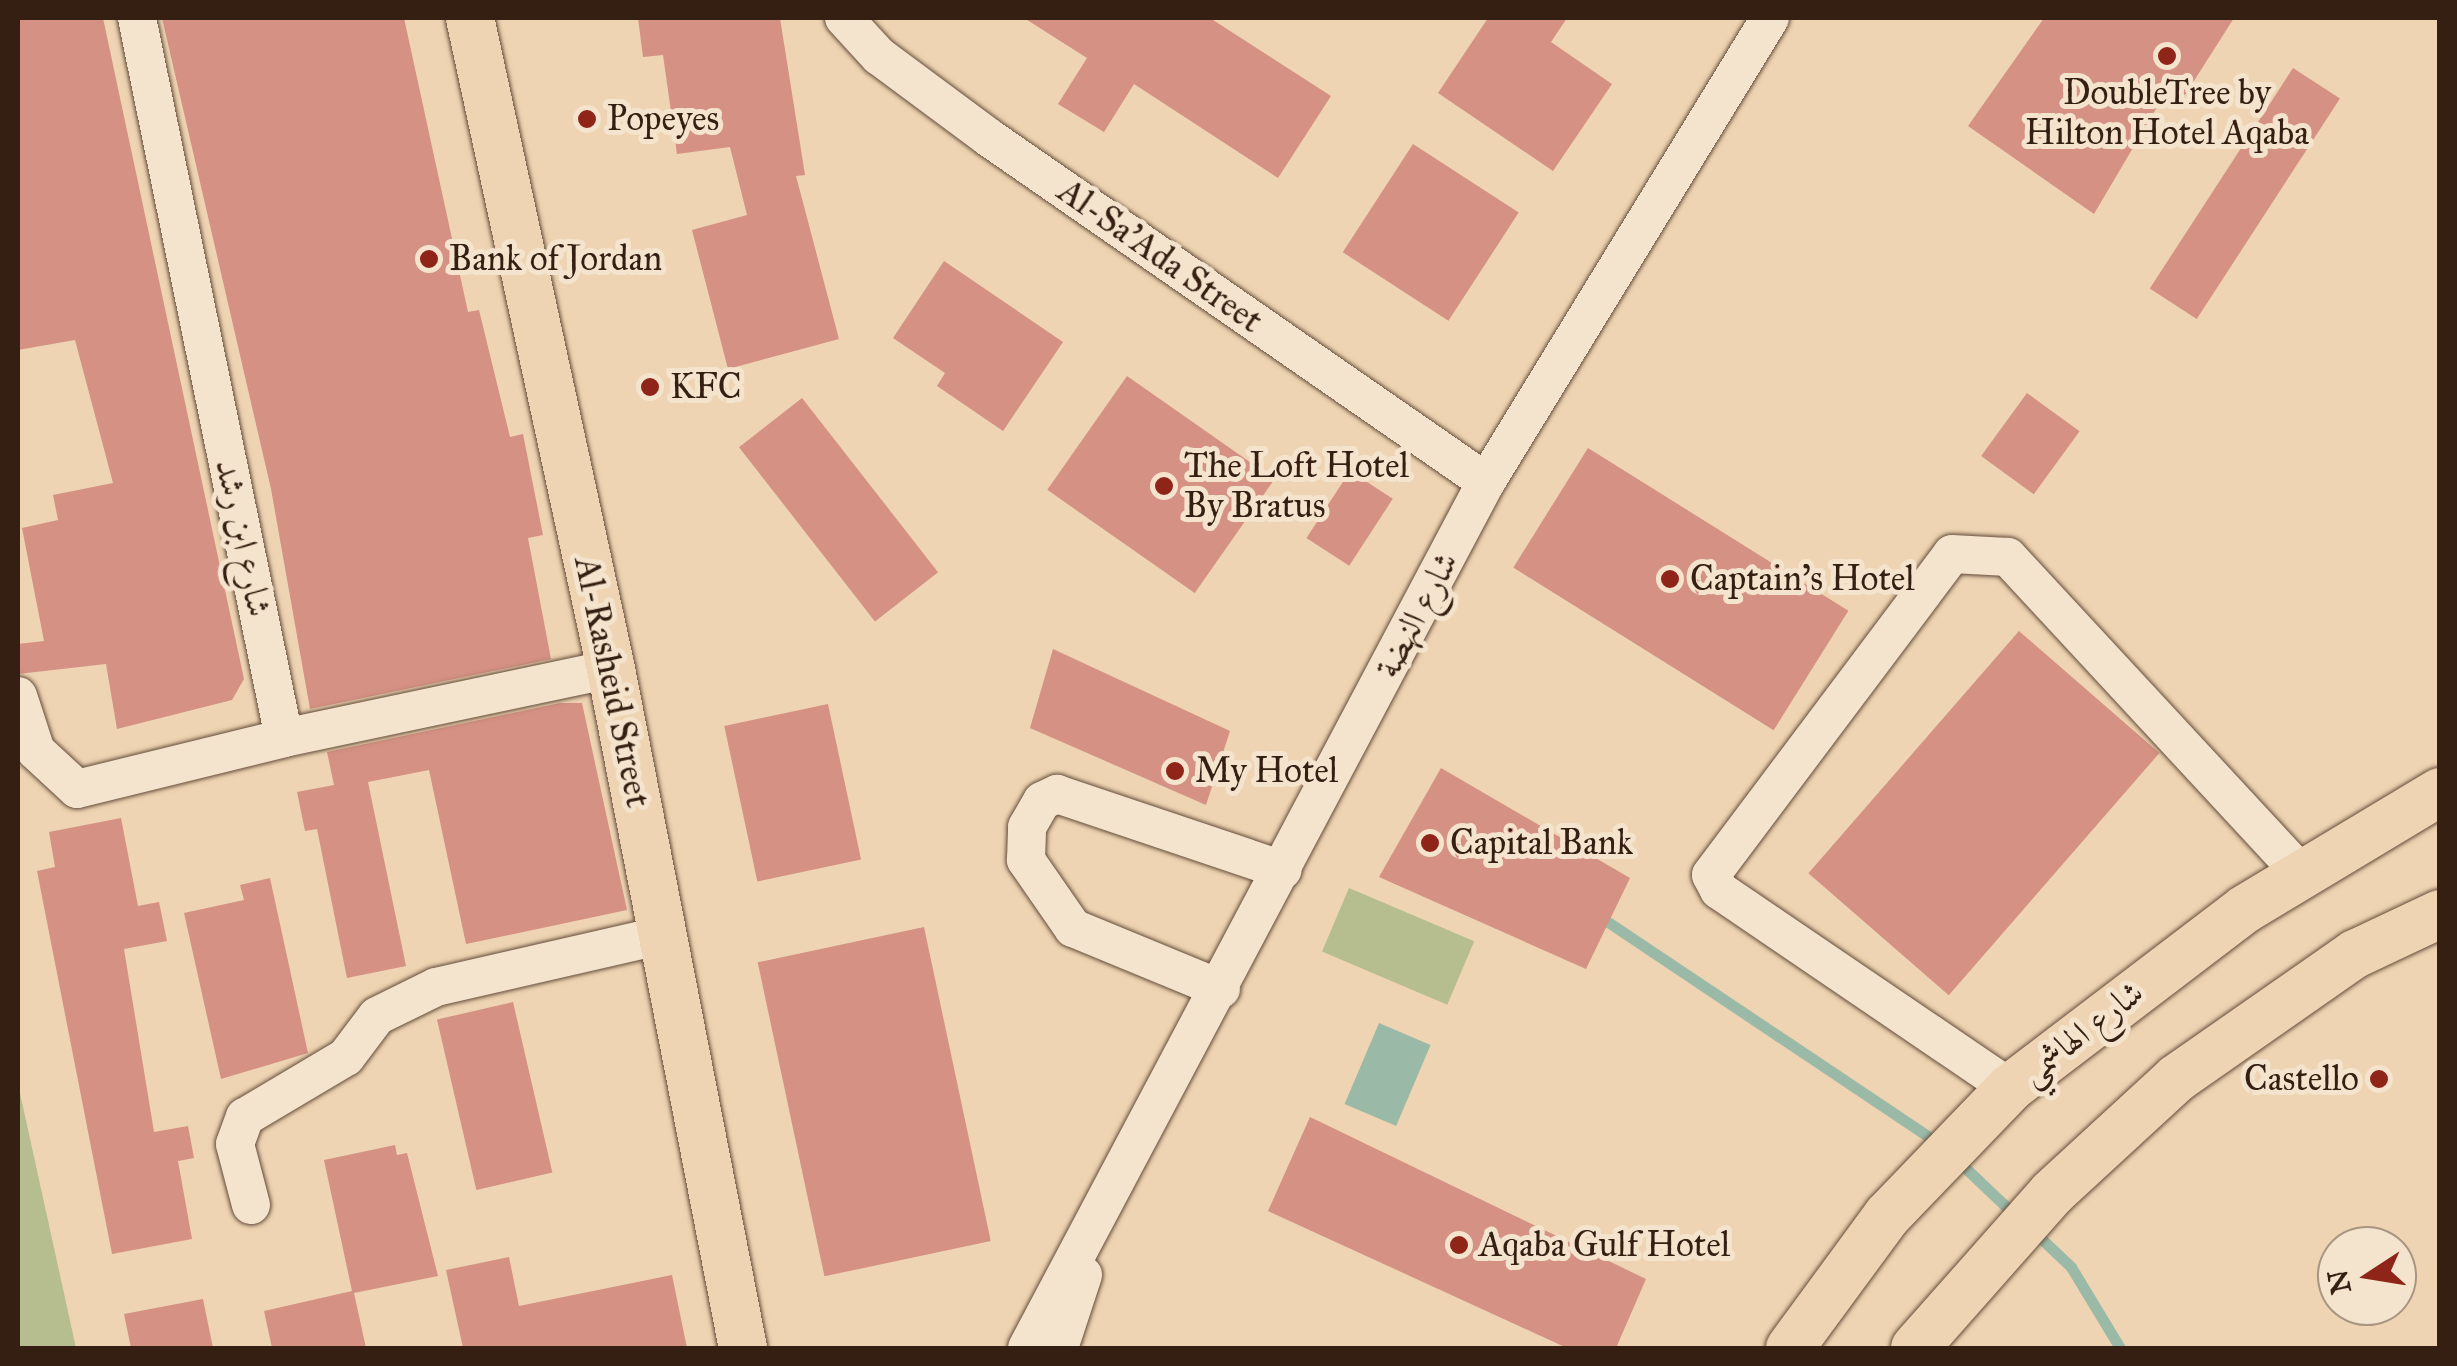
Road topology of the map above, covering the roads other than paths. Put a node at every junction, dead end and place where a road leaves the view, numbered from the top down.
1 (137, 18) edge
2 (470, 18) edge
3 (844, 18) edge
4 (1768, 18) edge
5 (1486, 482) junction
6 (611, 669) junction
7 (18, 696) edge
8 (284, 738) junction
9 (2440, 792) edge
10 (1283, 870) junction
11 (2301, 873) junction
12 (2440, 914) edge
13 (662, 935) junction
14 (1221, 989) junction
15 (2010, 1088) junction
16 (251, 1205) dead end
17 (1095, 1231) junction
18 (743, 1348) edge
19 (1027, 1348) edge
20 (1059, 1348) edge
21 (1790, 1348) edge
22 (1915, 1348) edge

1 - 8 street, شارع ابن رشد
2 - 6 main road, Al-Rasheid Street
3 - 5 street, Al-Sa'Ada Street
4 - 5 street, شارع النهضة
5 - 10 street, شارع النهضة
6 - 8 street
6 - 13 main road, Al-Rasheid Street
7 - 8 street
9 - 11 main road, شارع الهاشمي
10 - 14 street, شارع النهضة
10 - 14 street
11 - 15 main road, شارع الهاشمي
11 - 15 street
12 - 22 main road
13 - 16 street
13 - 18 main road, Al-Rasheid Street
14 - 17 street, شارع النهضة
15 - 21 main road, شارع الهاشمي
17 - 19 street, شارع النهضة
17 - 20 street, شارع النهضة

